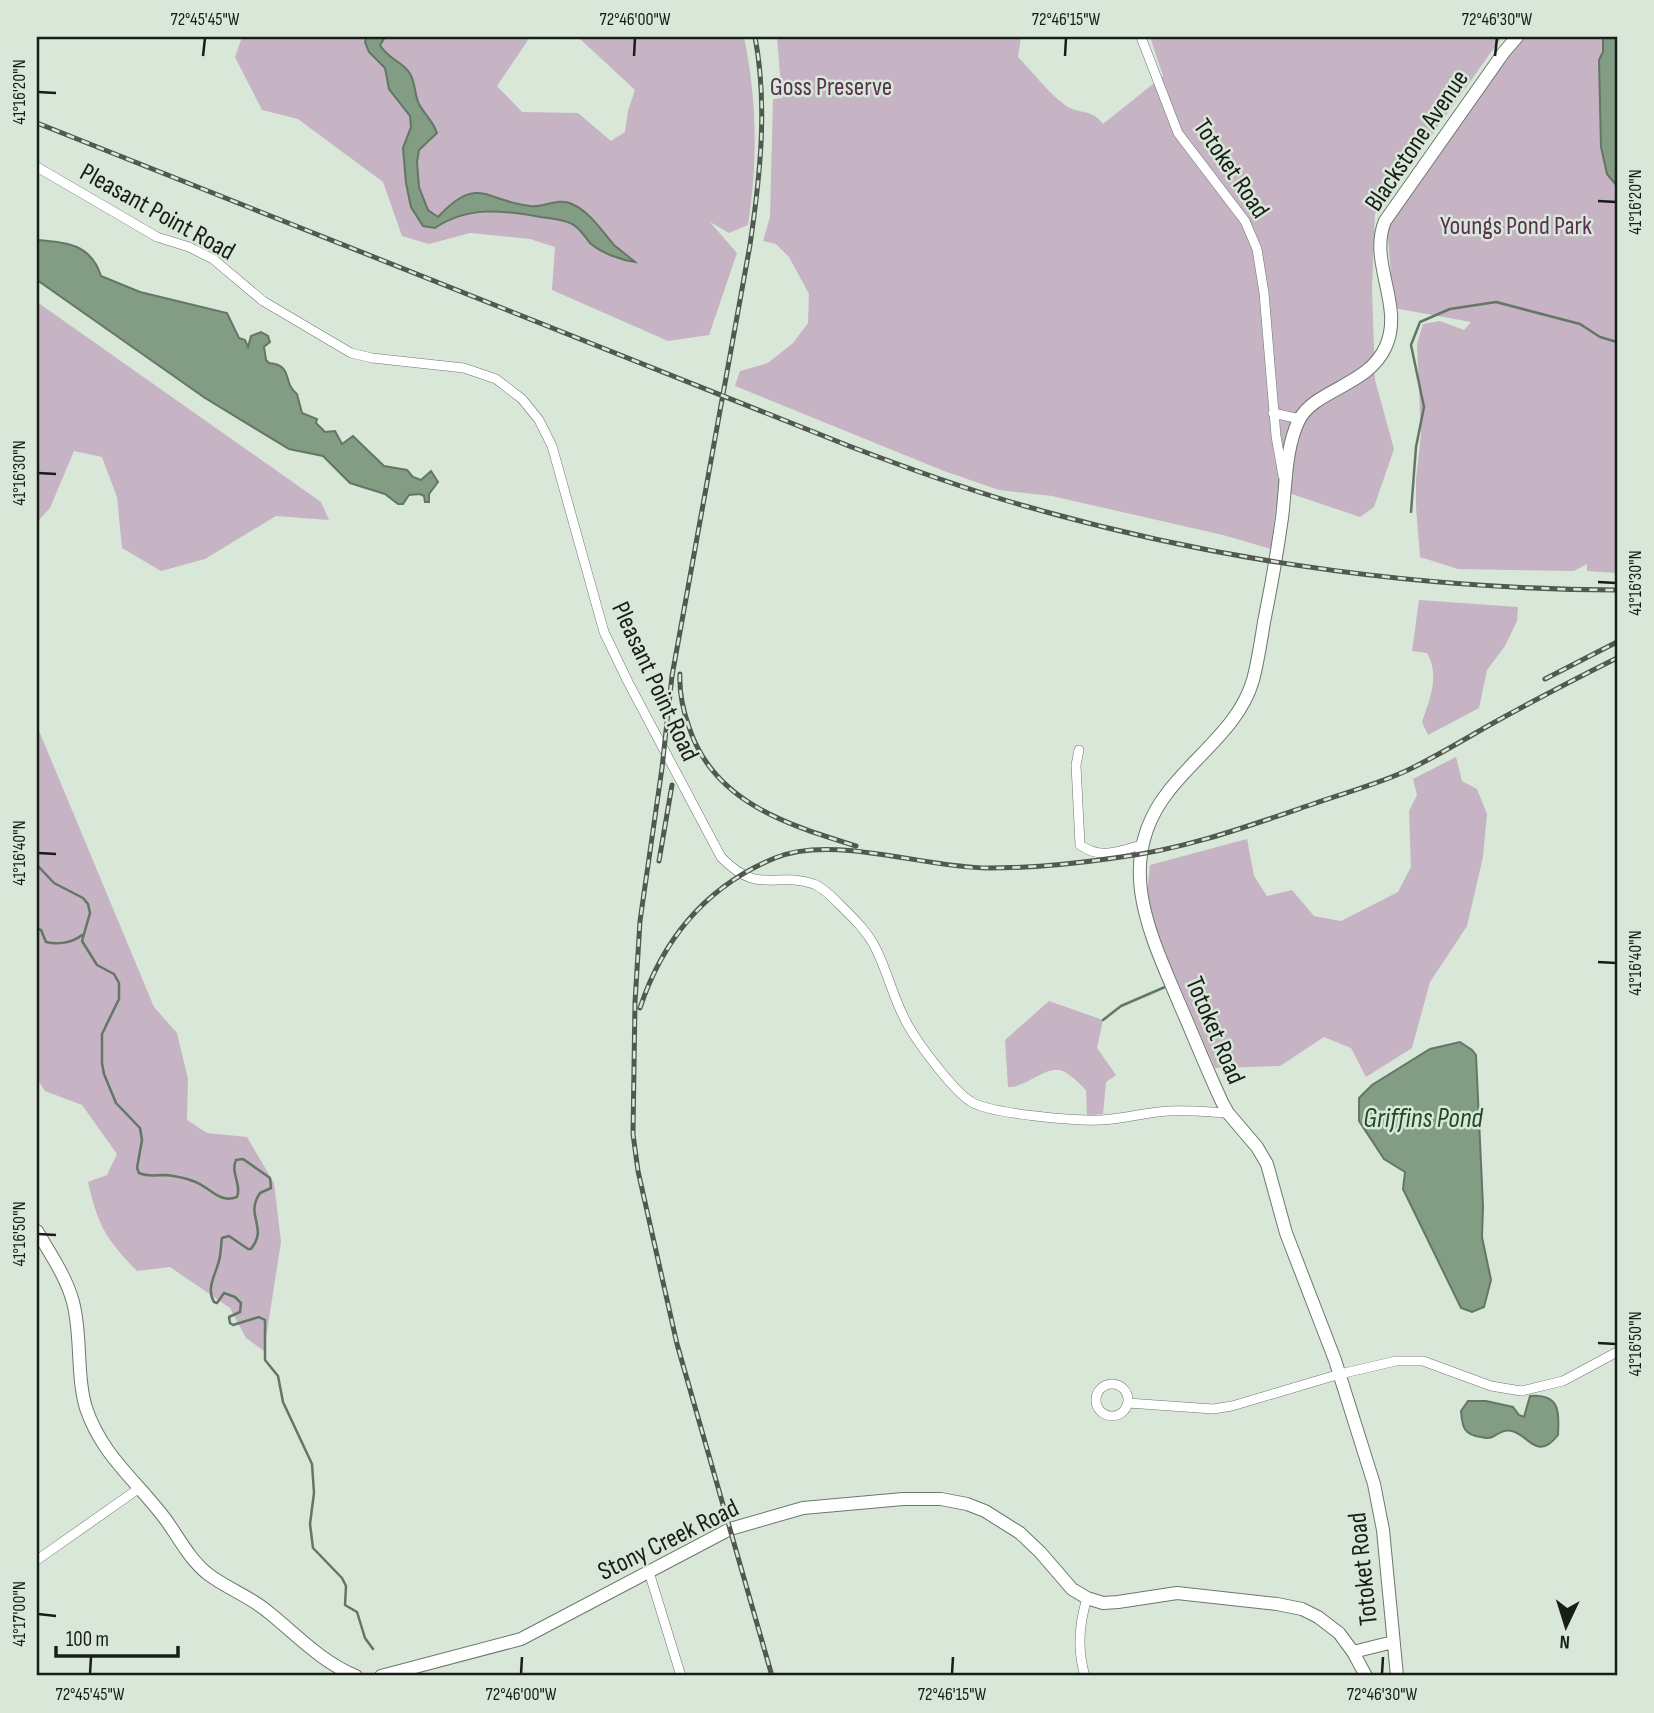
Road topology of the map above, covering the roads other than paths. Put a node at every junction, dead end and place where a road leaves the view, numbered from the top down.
1 (1141, 37) edge
2 (1517, 37) edge
3 (37, 167) edge
4 (1273, 413) junction
5 (1300, 419) junction
6 (1286, 485) junction
7 (1080, 750) dead end
8 (1142, 845) junction
9 (1228, 1112) junction
10 (37, 1231) edge
11 (1617, 1352) edge
12 (1340, 1374) junction
13 (1128, 1403) dead end
14 (138, 1489) junction
15 (37, 1560) edge
16 (649, 1572) junction
17 (1087, 1598) junction
18 (1393, 1642) junction
19 (1353, 1651) junction
20 (356, 1676) edge
21 (381, 1676) edge
22 (681, 1676) edge
23 (1086, 1676) edge
24 (1366, 1676) edge
25 (1397, 1676) edge

1 - 4 street, Totoket Road
2 - 5 main road, Blackstone Avenue
3 - 9 street, Pleasant Point Road
4 - 5 street
4 - 6 street, Totoket Road
5 - 6 main road
6 - 8 main road, Totoket Road
7 - 8 street
8 - 9 main road, Totoket Road
9 - 12 main road, Totoket Road
10 - 14 main road
11 - 12 street
12 - 13 street
12 - 18 main road, Totoket Road
14 - 15 street
14 - 20 main road
16 - 17 main road, Stony Creek Road
16 - 21 main road, Stony Creek Road
16 - 22 street
17 - 19 main road
17 - 23 street
18 - 19 main road
18 - 25 main road, Totoket Road
19 - 24 main road

